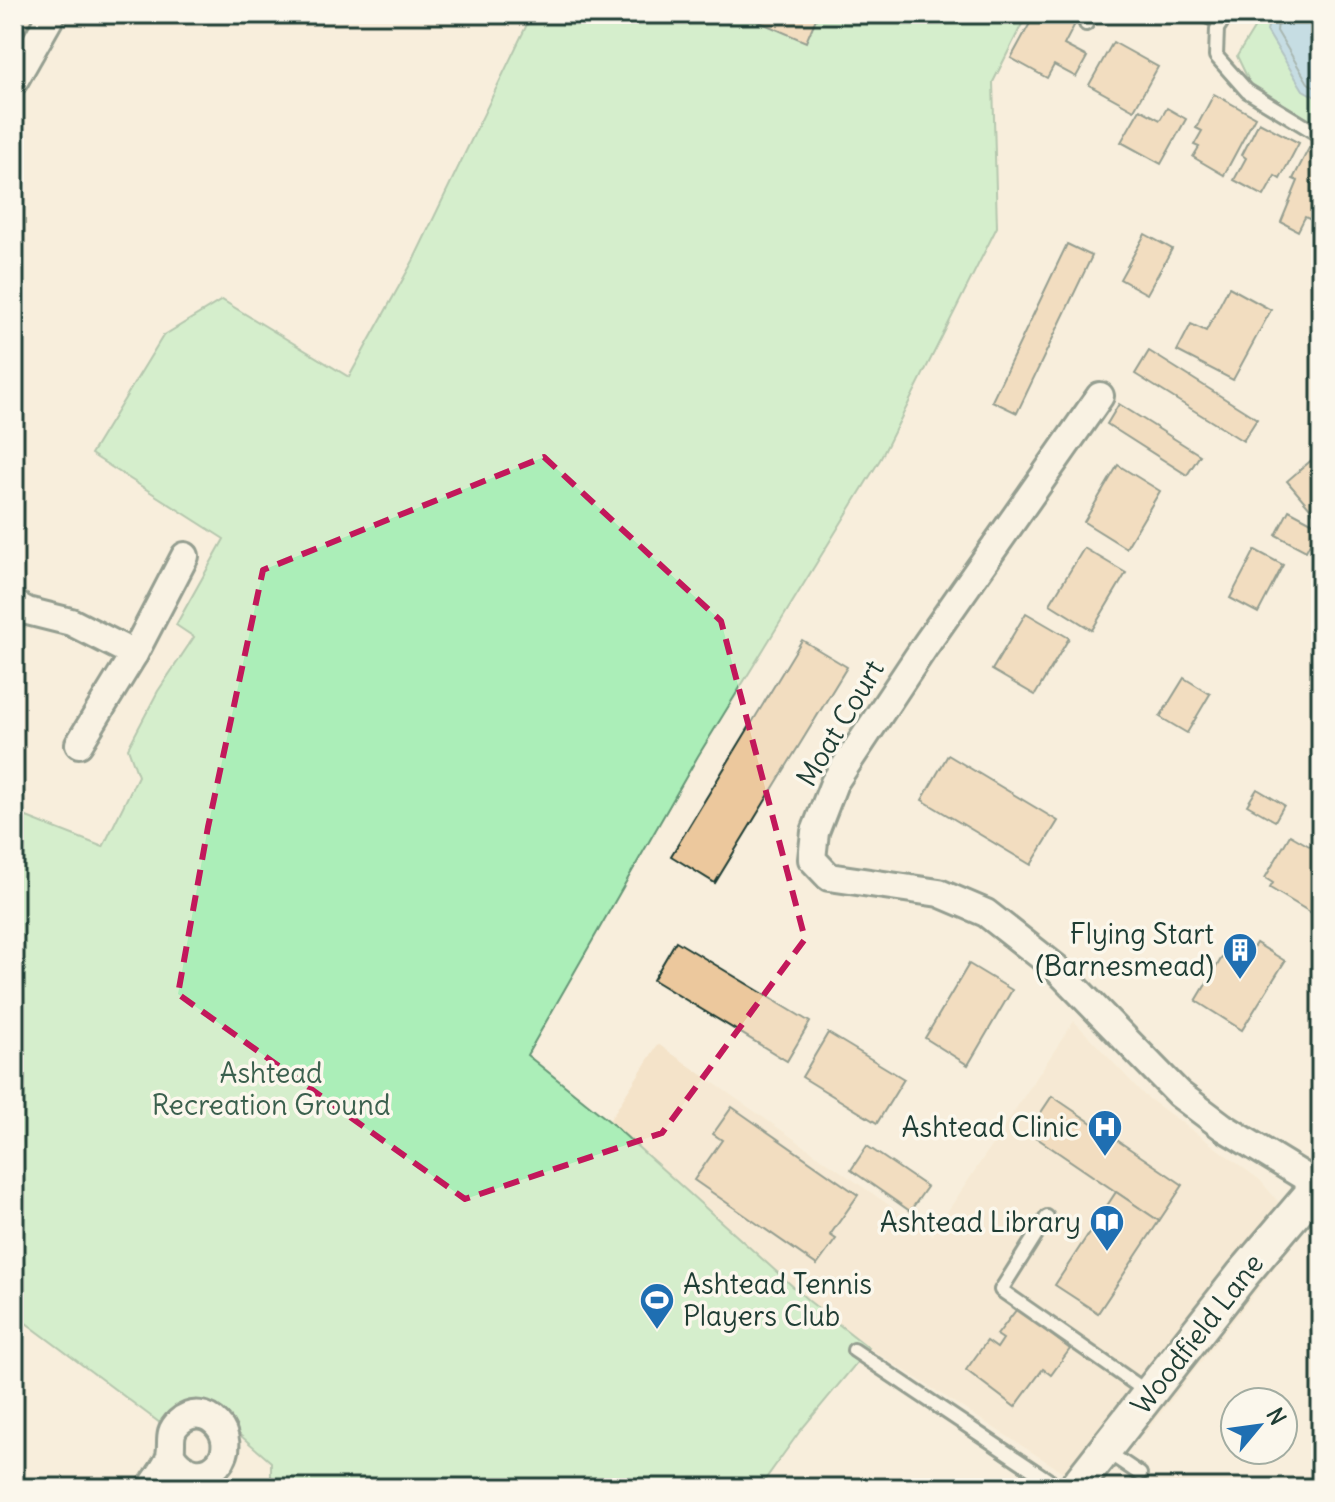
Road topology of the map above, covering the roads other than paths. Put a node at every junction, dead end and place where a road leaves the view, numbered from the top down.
1 (52, 14) edge
2 (1202, 14) edge
3 (1224, 18) edge
4 (14, 81) edge
5 (1321, 136) edge
6 (1100, 396) dead end
7 (185, 556) dead end
8 (14, 604) edge
9 (134, 654) junction
10 (79, 744) dead end
11 (1320, 1184) edge
12 (1047, 1217) dead end
13 (854, 1350) dead end
14 (1150, 1394) junction
15 (1106, 1451) junction
16 (1140, 1474) dead end
17 (1060, 1488) edge
18 (1075, 1488) edge

1 - 4 street
2 - 3 lane
3 - 5 lane
6 - 11 street, Moat Court
7 - 9 street
8 - 9 street
9 - 10 street
11 - 14 street, Woodfield Lane
12 - 14 lane
13 - 17 lane
14 - 15 street, Woodfield Lane
15 - 16 lane
15 - 18 street, Woodfield Lane

